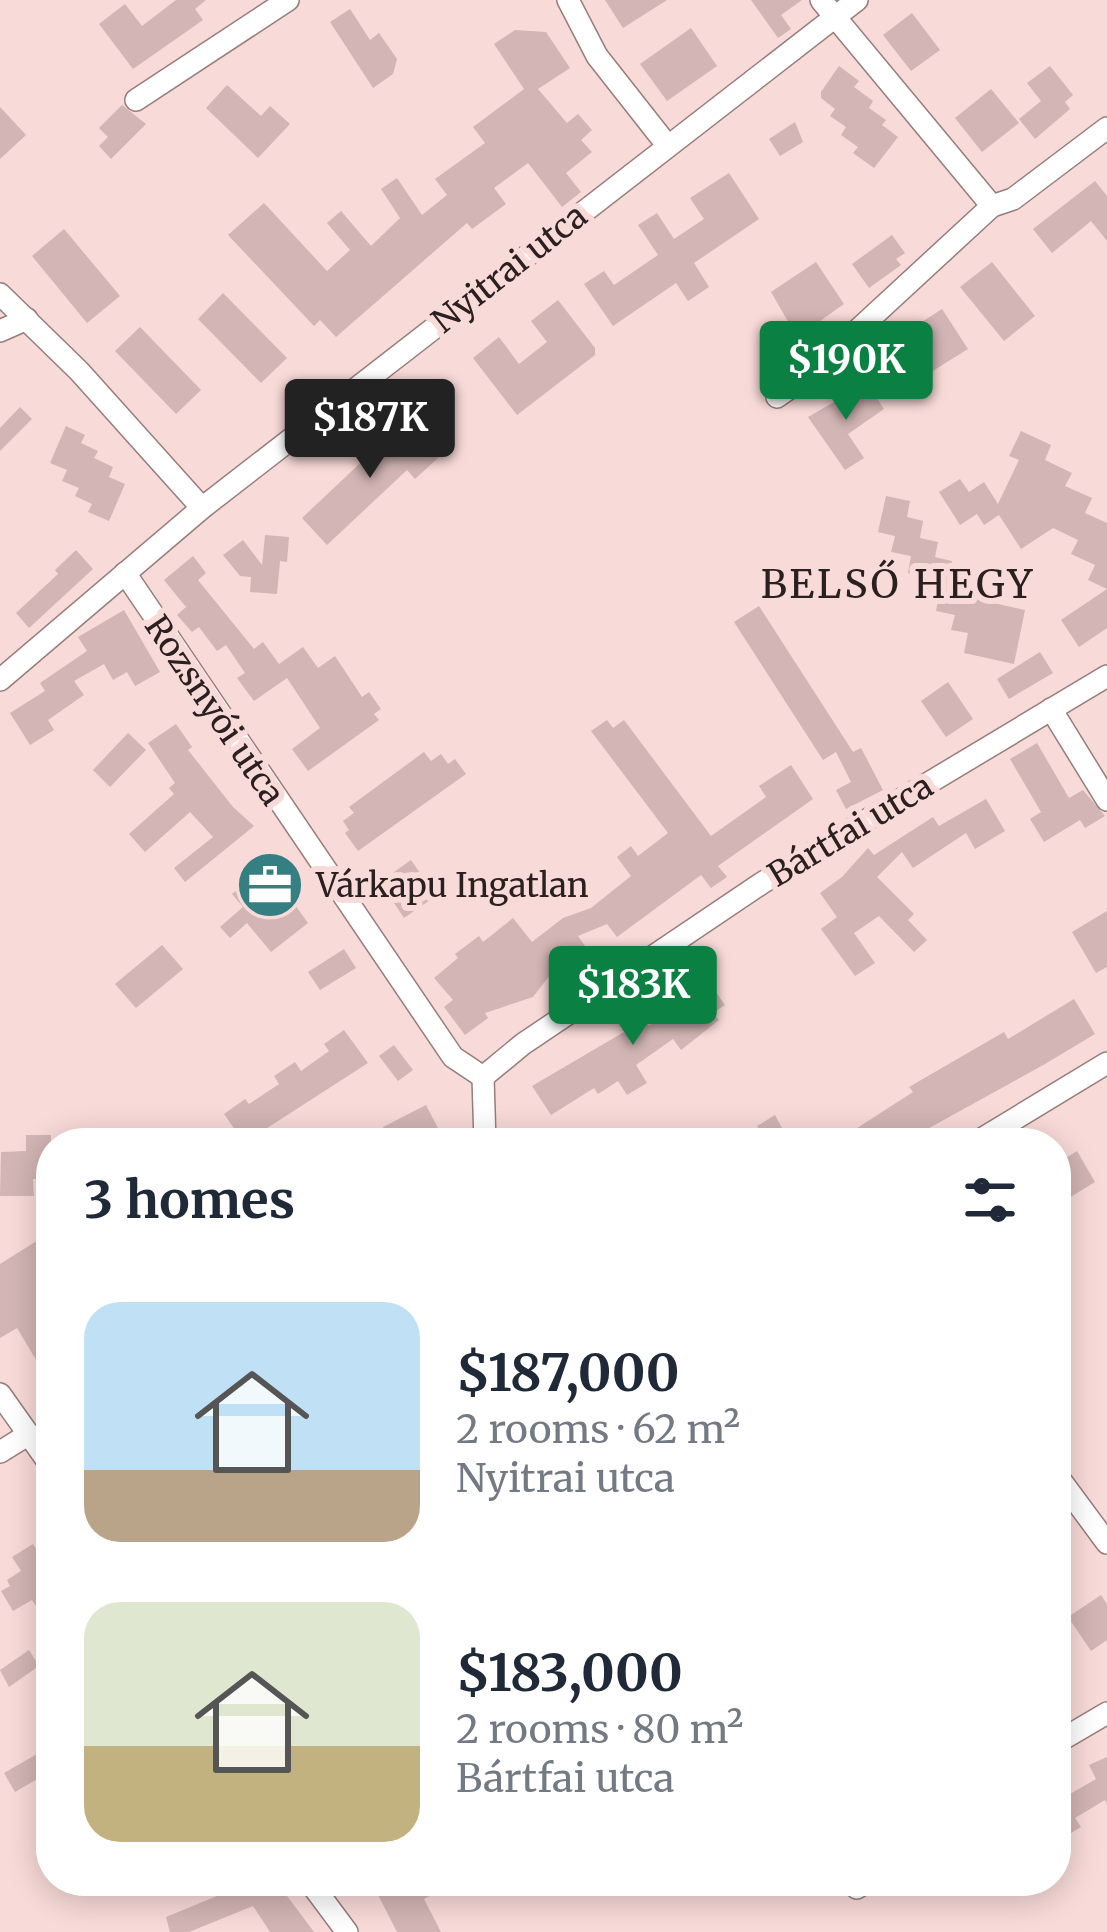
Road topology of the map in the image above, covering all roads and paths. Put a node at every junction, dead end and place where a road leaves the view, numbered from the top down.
1 (288, 0) edge
2 (568, 0) edge
3 (857, 0) edge
4 (827, 9) edge
5 (136, 100) dead end
6 (1107, 128) edge
7 (667, 146) junction
8 (992, 206) junction
9 (0, 294) edge
10 (27, 320) junction
11 (0, 331) edge
12 (777, 397) dead end
13 (202, 508) junction
14 (125, 574) junction
15 (1107, 676) edge
16 (0, 680) edge
17 (1051, 709) junction
18 (1107, 800) edge
19 (1107, 1063) edge
20 (483, 1077) junction
21 (485, 1128) edge
22 (1000, 1128) edge
23 (0, 1394) edge
24 (29, 1434) junction
25 (36, 1444) edge
26 (0, 1452) edge
27 (1071, 1494) edge
28 (1107, 1543) edge
29 (1107, 1713) edge
30 (1071, 1734) edge
31 (320, 1896) edge
32 (346, 1932) edge

1 - 5 street
2 - 7 street
3 - 4 street, Nyitrai utca
4 - 7 street, Nyitrai utca
4 - 8 street
6 - 8 street
7 - 13 street, Nyitrai utca
8 - 12 street
9 - 10 street
10 - 11 street
10 - 13 street
13 - 14 street, Nyitrai utca
14 - 16 street, Nyitrai utca
14 - 20 street, Rozsnyói utca
15 - 17 street, Bártfai utca
17 - 18 street
17 - 20 street, Bártfai utca
19 - 22 street
20 - 21 street
23 - 24 street
24 - 25 street
24 - 26 street
27 - 28 street
29 - 30 street
31 - 32 street

